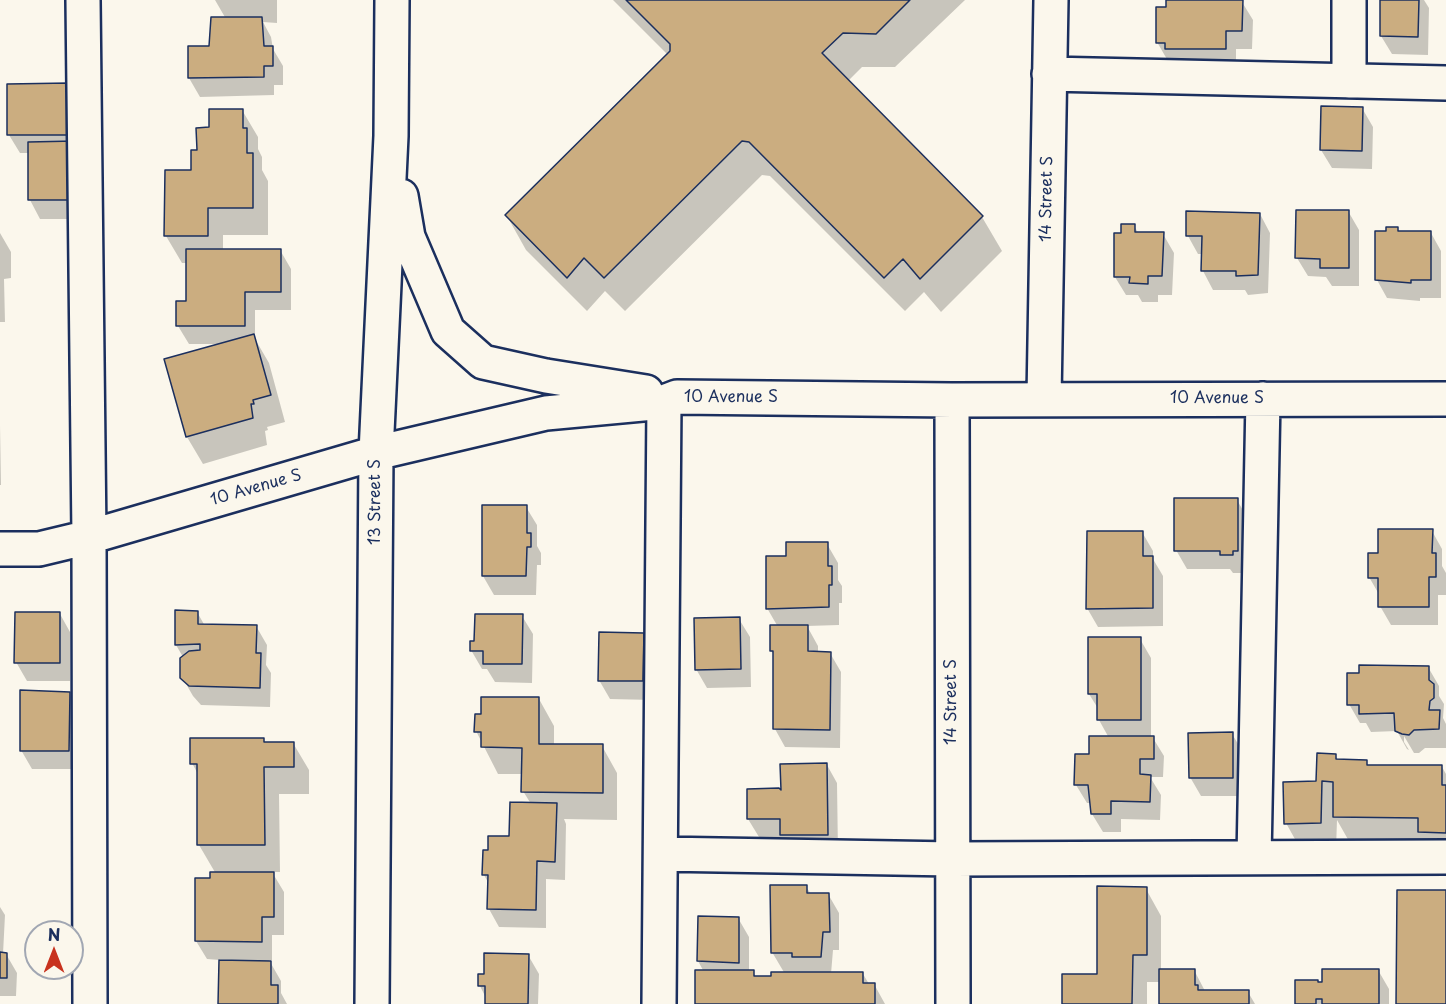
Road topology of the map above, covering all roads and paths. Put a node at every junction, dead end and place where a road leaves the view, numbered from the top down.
1 (83, 0) edge
2 (392, 0) edge
3 (1051, 0) edge
4 (1349, 0) edge
5 (1049, 74) junction
6 (1349, 81) junction
7 (1446, 83) edge
8 (391, 136) junction
9 (1044, 398) junction
10 (671, 399) junction
11 (1263, 399) junction
12 (1446, 399) edge
13 (952, 400) junction
14 (376, 453) junction
15 (89, 537) junction
16 (0, 549) edge
17 (661, 854) junction
18 (1446, 857) edge
19 (1254, 858) junction
20 (953, 860) junction
21 (90, 1004) edge
22 (372, 1004) edge
23 (659, 1004) edge
24 (953, 1004) edge

1 - 15 street
2 - 8 street, 13 Street S
3 - 5 street, 14 Street S
4 - 6 street
5 - 6 street
5 - 9 street, 14 Street S
6 - 7 street
8 - 10 street
8 - 14 street, 13 Street S
9 - 11 street, 10 Avenue S
9 - 13 street, 10 Avenue S
10 - 13 street, 10 Avenue S
10 - 14 street, 10 Avenue S
10 - 17 street
11 - 12 street, 10 Avenue S
11 - 19 street
13 - 20 street, 14 Street S
14 - 15 street, 10 Avenue S
14 - 22 street, 13 Street S
15 - 16 street, 10 Avenue S
15 - 21 street
17 - 20 street
17 - 23 street
18 - 19 street
19 - 20 street
20 - 24 street, 14 Street S

